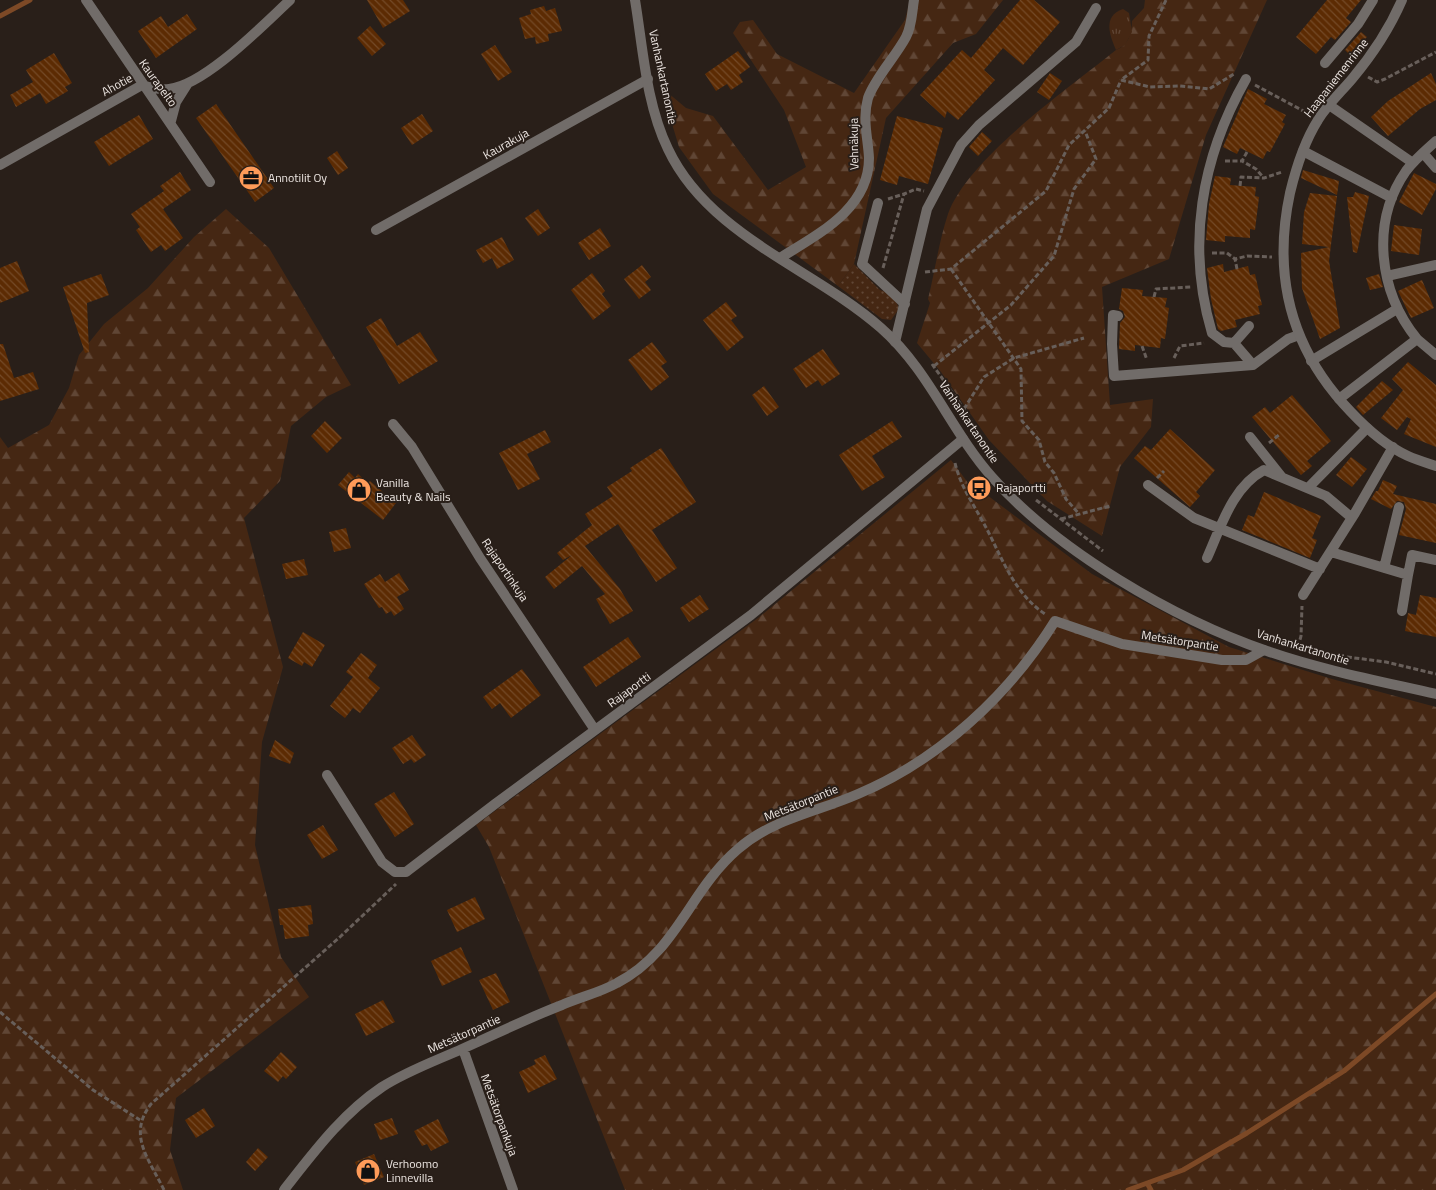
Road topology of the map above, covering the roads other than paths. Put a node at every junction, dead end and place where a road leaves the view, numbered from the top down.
1 (86, 0) edge
2 (290, 0) edge
3 (635, 0) edge
4 (914, 0) edge
5 (1373, 0) edge
6 (1402, 0) edge
7 (1096, 8) dead end
8 (1325, 63) dead end
9 (648, 79) junction
10 (1246, 79) road end
11 (188, 83) junction
12 (142, 84) junction
13 (1330, 106) junction
14 (170, 121) junction
15 (1436, 141) edge
16 (1303, 151) junction
17 (1423, 152) junction
18 (1413, 163) junction
19 (0, 165) edge
20 (1436, 168) edge
21 (210, 182) dead end
22 (1392, 198) junction
23 (878, 202) dead end
24 (376, 230) dead end
25 (780, 258) junction
26 (1436, 265) edge
27 (1387, 276) junction
28 (905, 304) junction
29 (1397, 309) junction
30 (1118, 316) dead end
31 (1249, 326) dead end
32 (1299, 335) junction
33 (1417, 339) junction
34 (895, 342) junction
35 (1234, 343) junction
36 (1436, 355) edge
37 (1311, 361) junction
38 (1252, 365) junction
39 (1339, 399) junction
40 (393, 424) dead end
41 (1367, 428) junction
42 (1250, 437) dead end
43 (963, 439) junction
44 (1393, 447) junction
45 (1436, 466) edge
46 (1282, 477) junction
47 (1148, 484) dead end
48 (1308, 488) junction
49 (1399, 507) dead end
50 (1352, 518) junction
51 (1220, 530) junction
52 (1331, 552) junction
53 (1207, 558) dead end
54 (1436, 560) edge
55 (1384, 568) junction
56 (1320, 569) junction
57 (1408, 574) junction
58 (1303, 595) road end
59 (1402, 611) dead end
60 (1264, 650) junction
61 (1436, 694) edge
62 (595, 730) junction
63 (327, 775) dead end
64 (463, 1049) junction
65 (284, 1190) edge
66 (513, 1190) edge

1 - 12 street, Kaurapelto
2 - 11 street, Ahotie
3 - 9 street, Vanhankartanontie
4 - 25 street, Vehnäkuja
5 - 8 street
6 - 13 street, Haapaniemenrinne
7 - 28 street
9 - 24 street, Kaurakuja
9 - 25 street, Vanhankartanontie
10 - 35 street
11 - 12 street, Ahotie
11 - 14 street
12 - 14 street, Kaurapelto
12 - 19 street, Ahotie
13 - 16 street, Haapaniemenrinne
13 - 18 street
14 - 21 street, Kaurapelto
15 - 17 street
16 - 22 street
16 - 32 street, Haapaniemenrinne
17 - 18 street
17 - 20 street
18 - 22 street
22 - 27 street
23 - 28 street
25 - 34 street, Vanhankartanontie
26 - 27 street
27 - 29 street
28 - 34 street
29 - 33 street
29 - 37 street
30 - 38 street
31 - 35 street
32 - 37 street, Haapaniemenrinne
32 - 38 street
33 - 36 street
33 - 39 street
34 - 43 street, Vanhankartanontie
35 - 38 street
37 - 39 street, Haapaniemenrinne
39 - 41 street, Haapaniemenrinne
40 - 62 street, Rajaportinkuja
41 - 44 street, Haapaniemenrinne
41 - 48 street
42 - 46 street
43 - 60 street, Vanhankartanontie
43 - 62 street, Rajaportti
44 - 45 street, Haapaniemenrinne
44 - 50 street
46 - 48 street
46 - 51 street
47 - 51 street
48 - 50 street
49 - 55 street
50 - 52 street
51 - 53 street
51 - 56 street
52 - 55 street
52 - 56 street
54 - 57 street
55 - 57 street
56 - 58 street
57 - 59 street
60 - 61 street, Vanhankartanontie
60 - 64 street, Metsätorpantie
62 - 63 street, Rajaportti
64 - 65 street, Metsätorpantie
64 - 66 street, Metsätorpankuja

